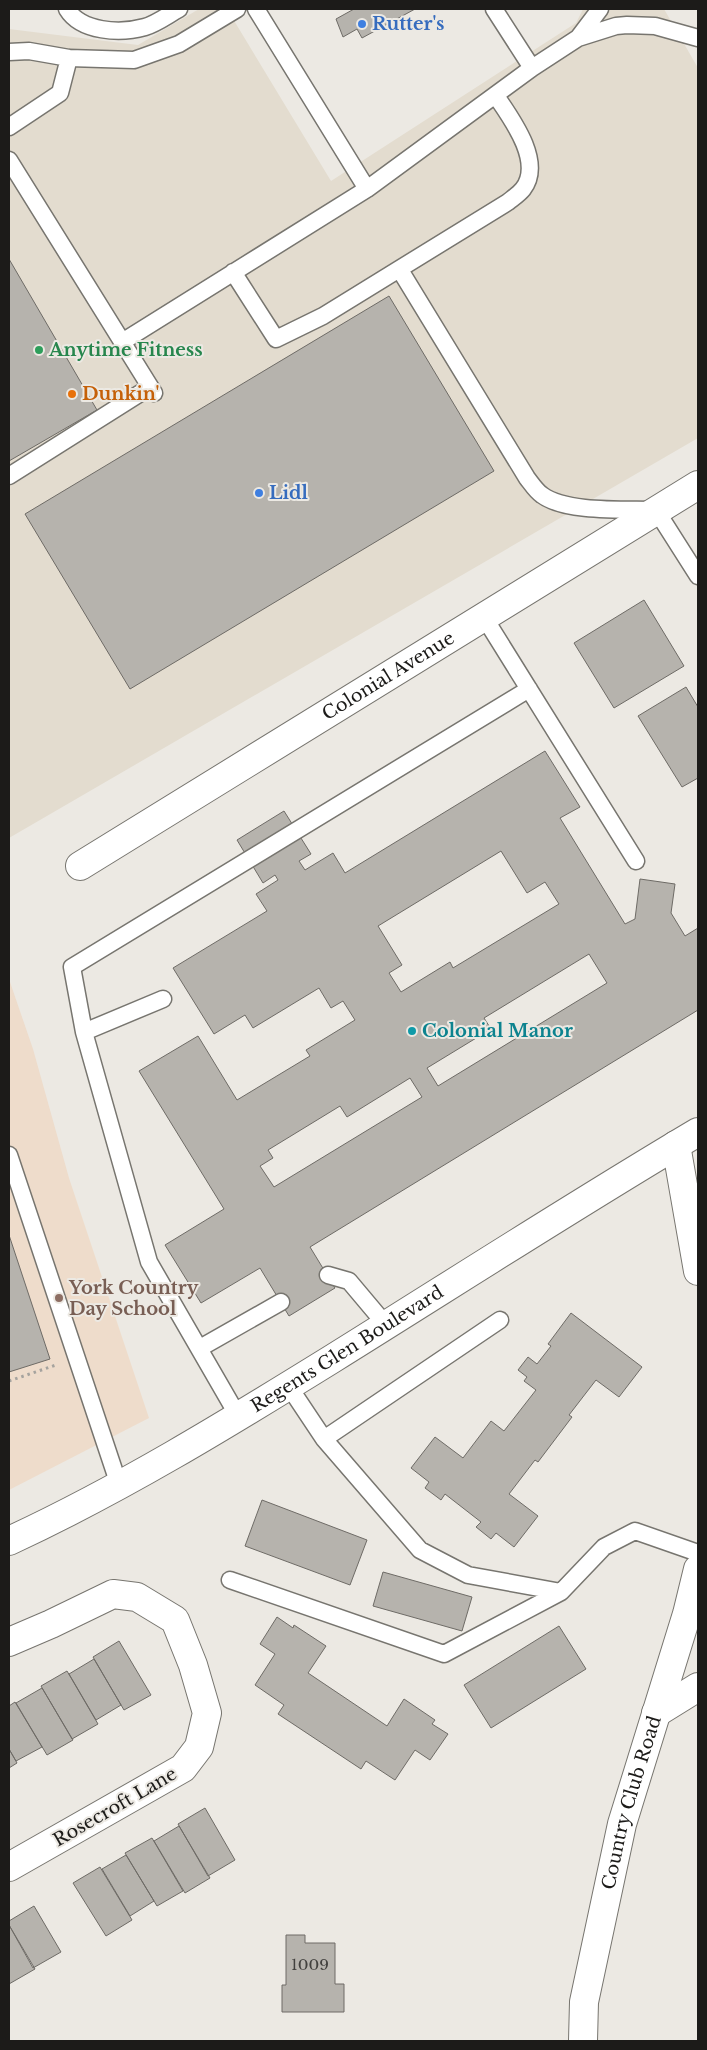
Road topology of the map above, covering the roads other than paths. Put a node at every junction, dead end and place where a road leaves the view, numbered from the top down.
1 (66, 9) edge
2 (179, 9) edge
3 (237, 9) edge
4 (256, 9) edge
5 (494, 9) edge
6 (600, 9) edge
7 (578, 38) junction
8 (698, 38) edge
9 (9, 52) edge
10 (69, 58) junction
11 (532, 68) junction
12 (496, 96) junction
13 (9, 126) edge
14 (9, 160) edge
15 (367, 189) junction
16 (400, 270) junction
17 (233, 272) junction
18 (122, 342) junction
19 (9, 476) edge
20 (698, 485) edge
21 (656, 510) junction
22 (698, 576) edge
23 (484, 618) junction
24 (528, 689) junction
25 (636, 861) dead end
26 (80, 866) dead end
27 (163, 999) dead end
28 (84, 1032) junction
29 (687, 1138) edge
30 (9, 1157) edge
31 (698, 1271) edge
32 (328, 1275) dead end
33 (281, 1302) dead end
34 (500, 1320) dead end
35 (386, 1324) junction
36 (200, 1348) junction
37 (288, 1386) junction
38 (238, 1416) junction
39 (324, 1438) junction
40 (119, 1485) junction
41 (9, 1540) edge
42 (698, 1553) edge
43 (698, 1569) edge
44 (230, 1580) dead end
45 (561, 1592) junction
46 (9, 1642) edge
47 (698, 1687) edge
48 (656, 1713) junction
49 (9, 1867) edge
50 (583, 2041) edge

1 - 2 lane
3 - 10 lane
4 - 15 lane
5 - 11 lane
6 - 7 lane
7 - 8 lane
7 - 11 lane
9 - 10 lane
10 - 13 lane
11 - 12 lane
12 - 15 lane
12 - 16 lane
14 - 18 lane
15 - 17 lane
16 - 17 lane
16 - 21 lane
17 - 18 lane
18 - 19 lane
20 - 21 street, Colonial Avenue
21 - 22 lane
21 - 23 street, Colonial Avenue
23 - 24 lane
23 - 26 street, Colonial Avenue
24 - 25 lane
24 - 28 lane
27 - 28 lane
28 - 36 lane
29 - 31 street
29 - 35 street, Regents Glen Boulevard
30 - 40 lane
32 - 35 lane
33 - 36 lane
34 - 39 lane
35 - 37 street, Regents Glen Boulevard
36 - 38 lane
37 - 38 street, Regents Glen Boulevard
37 - 39 lane
38 - 40 street, Regents Glen Boulevard
39 - 45 lane
40 - 41 street, Regents Glen Boulevard
42 - 45 lane
43 - 48 street, Country Club Road
44 - 45 lane
46 - 49 street, Rosecroft Lane
47 - 48 street
48 - 50 street, Country Club Road

